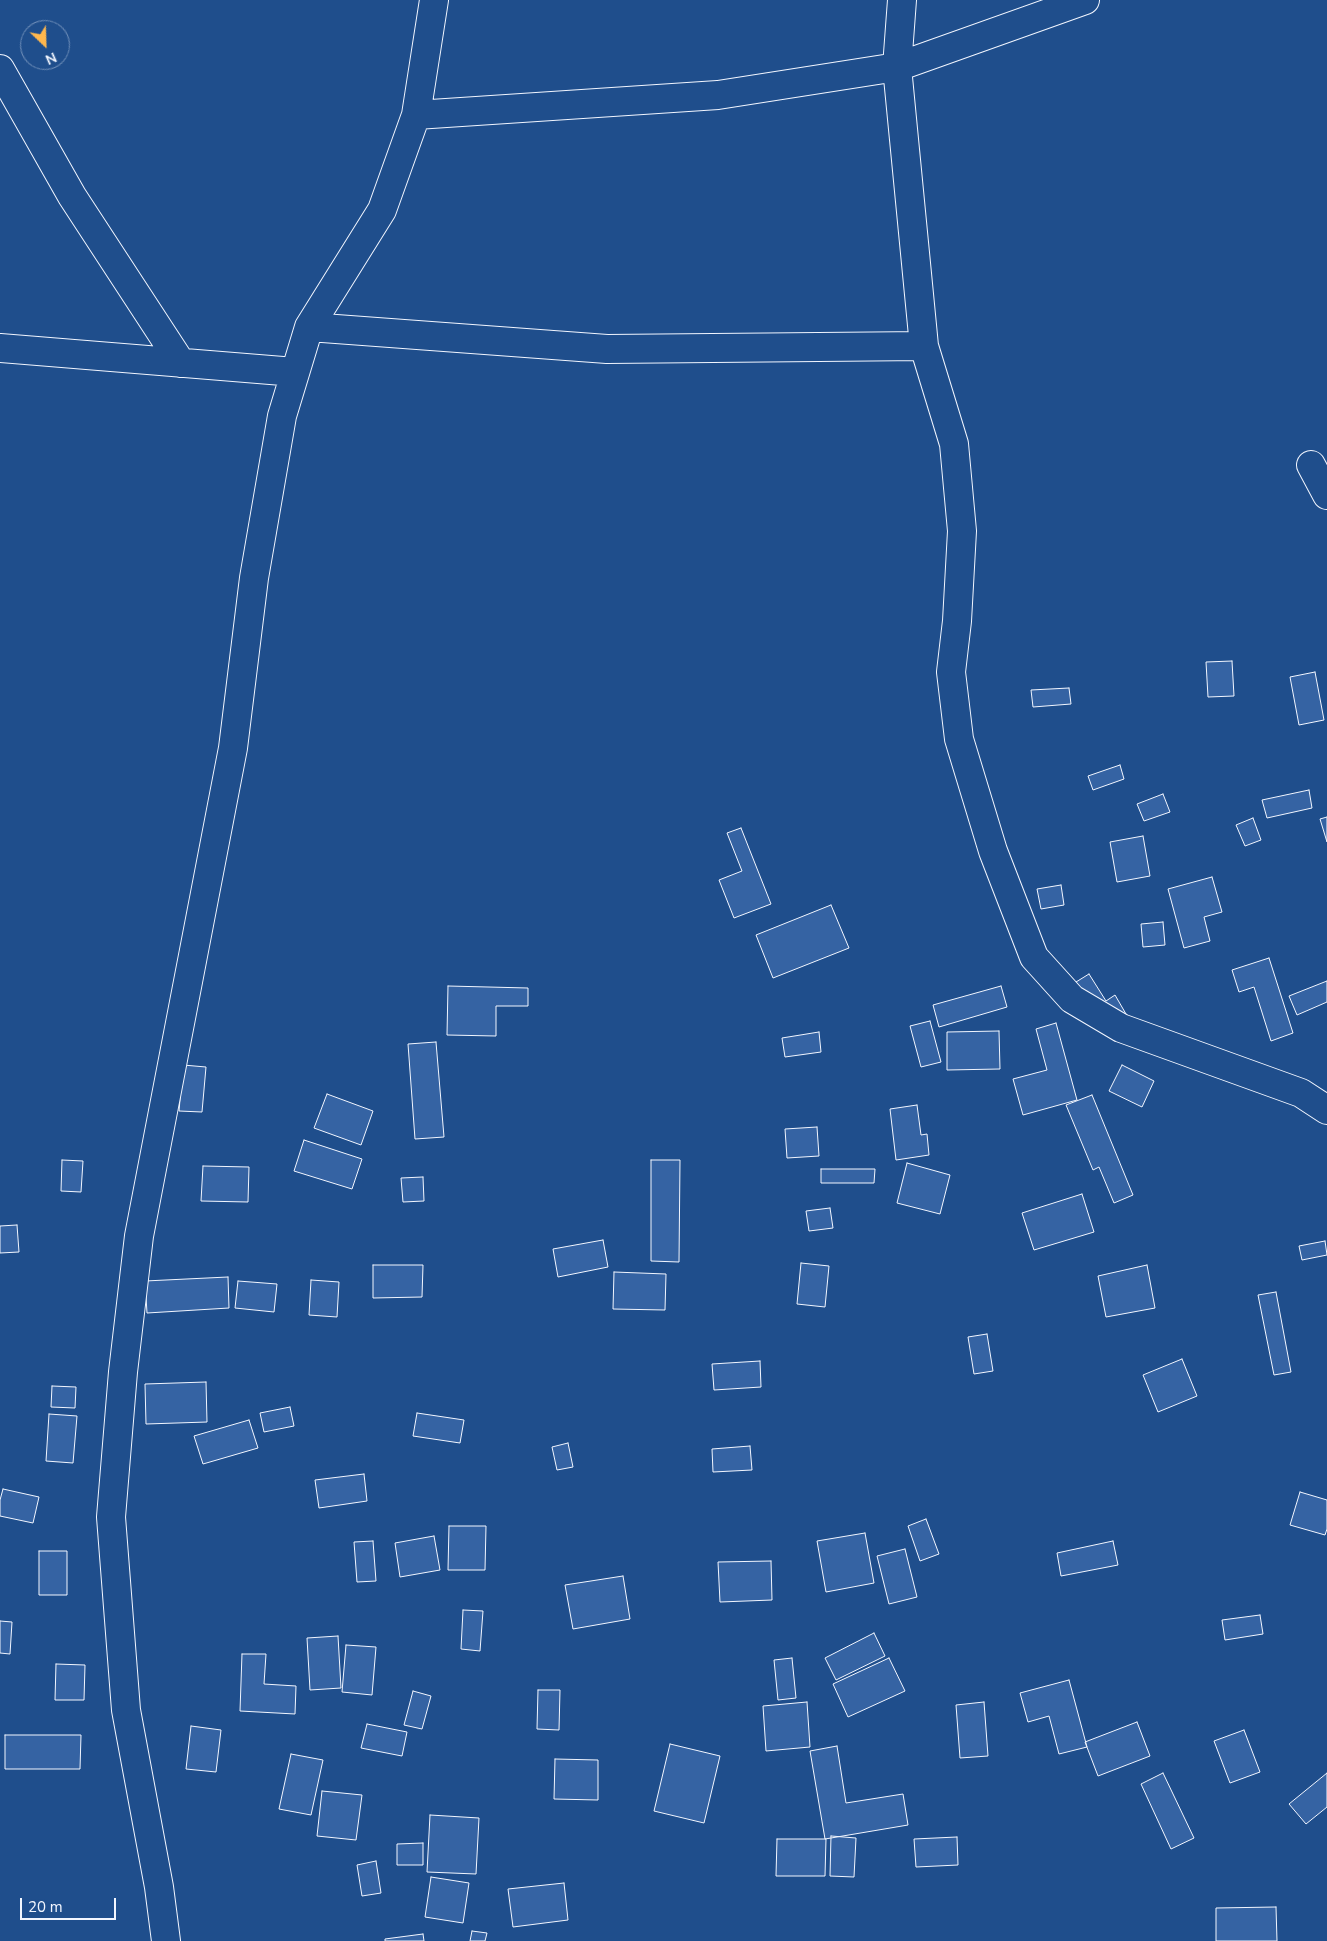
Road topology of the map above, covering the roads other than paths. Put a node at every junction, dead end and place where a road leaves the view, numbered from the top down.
1 (434, 0) edge
2 (902, 0) edge
3 (1086, 0) edge
4 (897, 67) junction
5 (0, 69) edge
6 (416, 115) junction
7 (309, 327) junction
8 (924, 346) junction
9 (0, 348) edge
10 (181, 363) junction
11 (296, 372) junction
12 (1311, 465) dead end
13 (1327, 495) edge
14 (1327, 1110) edge
15 (166, 1941) edge

1 - 6 street
2 - 4 street
3 - 4 street
4 - 6 street
4 - 8 street
5 - 10 street
6 - 7 street
7 - 8 street
7 - 11 street
8 - 14 street
9 - 10 street
10 - 11 street
11 - 15 street
12 - 13 street

